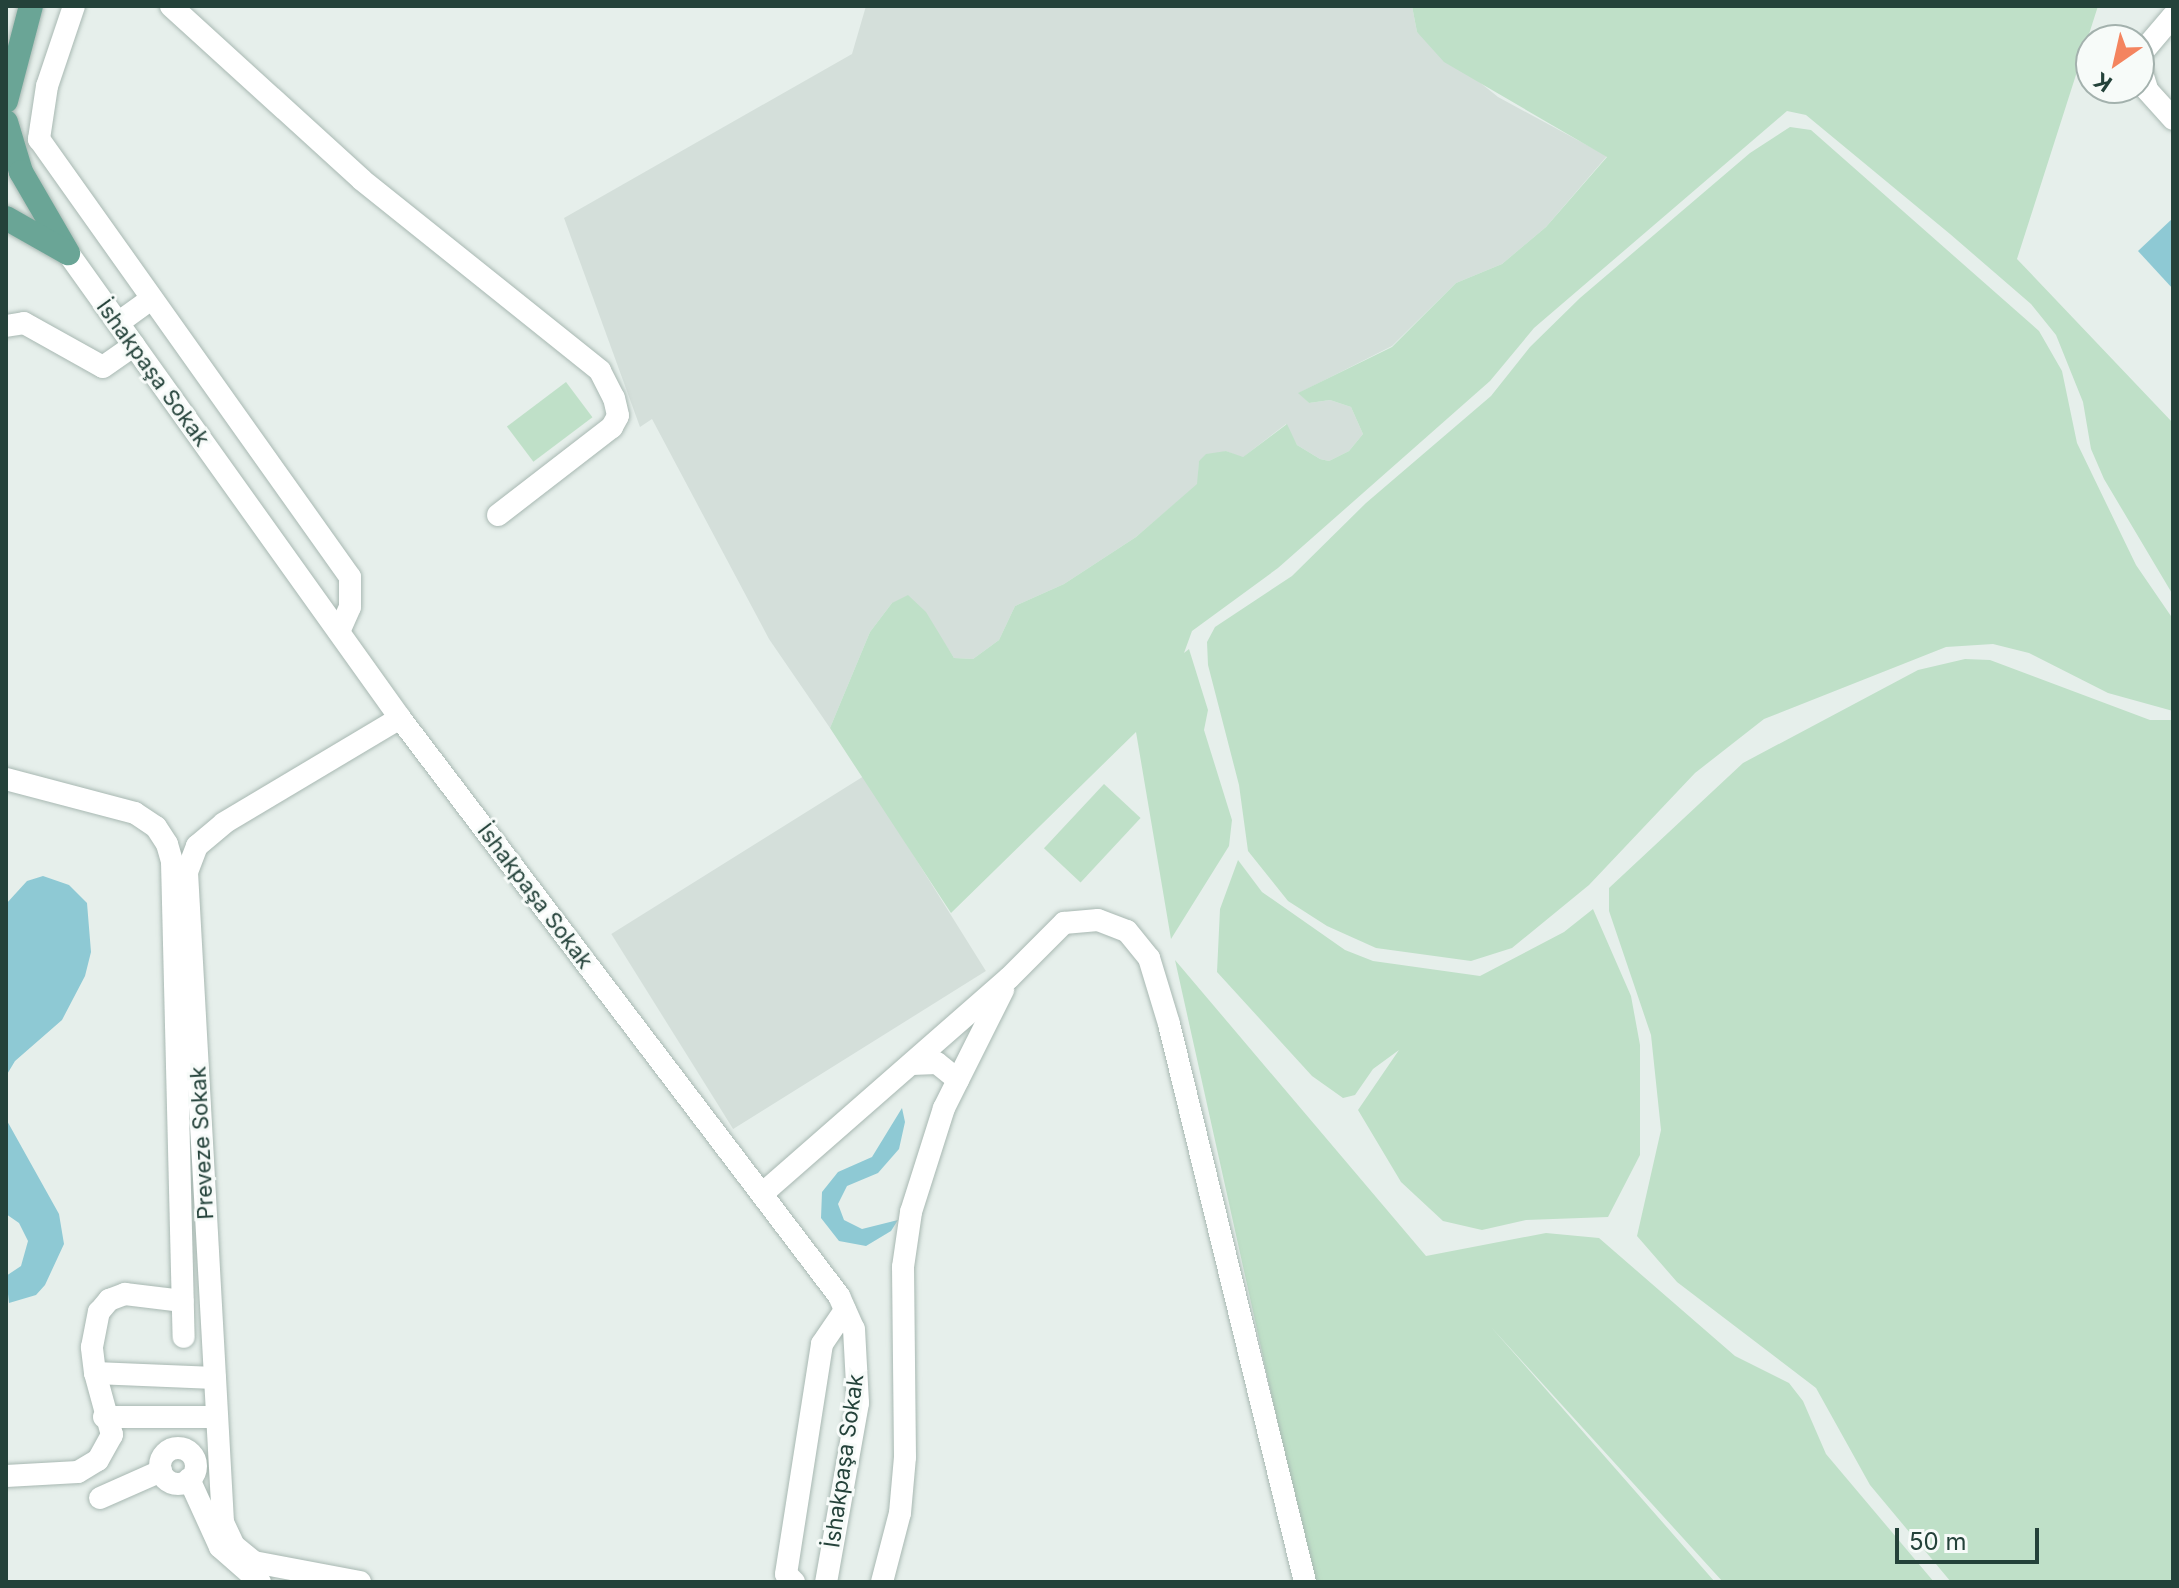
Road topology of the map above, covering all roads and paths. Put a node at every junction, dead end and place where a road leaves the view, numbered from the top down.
1 (31, 6) edge
2 (74, 6) edge
3 (171, 6) edge
4 (2173, 16) edge
5 (2155, 37) edge
6 (2155, 99) edge
7 (6, 101) edge
8 (2173, 119) edge
9 (6, 122) edge
10 (6, 218) edge
11 (6, 239) edge
12 (68, 253) junction
13 (150, 300) junction
14 (118, 323) junction
15 (6, 326) edge
16 (134, 345) junction
17 (498, 515) dead end
18 (339, 632) junction
19 (400, 718) junction
20 (6, 779) edge
21 (1009, 978) junction
22 (912, 1064) junction
23 (958, 1080) junction
24 (762, 1194) junction
25 (183, 1301) junction
26 (845, 1310) junction
27 (184, 1337) dead end
28 (95, 1373) junction
29 (215, 1378) junction
30 (104, 1417) junction
31 (217, 1417) junction
32 (6, 1476) edge
33 (100, 1498) dead end
34 (260, 1582) edge
35 (360, 1582) edge
36 (794, 1582) edge
37 (826, 1582) edge
38 (882, 1582) edge
39 (1305, 1582) edge

1 - 7 main road
2 - 13 street
3 - 17 street
4 - 5 street
6 - 8 street
9 - 12 main road
10 - 12 main road
11 - 12 main road
12 - 14 street, İshakpaşa Sokak
13 - 14 street
13 - 18 street
14 - 16 street, İshakpaşa Sokak
15 - 16 street
16 - 18 street, İshakpaşa Sokak
18 - 19 street, İshakpaşa Sokak
19 - 24 street, İshakpaşa Sokak
19 - 29 street, Preveze Sokak
20 - 25 street
21 - 22 street
21 - 23 street
21 - 39 street
22 - 23 street
22 - 24 street
23 - 38 street
24 - 26 street, İshakpaşa Sokak
25 - 27 street
25 - 28 street
26 - 36 street
26 - 37 street, İshakpaşa Sokak
28 - 29 street
28 - 30 street
29 - 31 street, Preveze Sokak
30 - 31 street
30 - 32 street
31 - 35 street, Preveze Sokak
33 - 34 street

